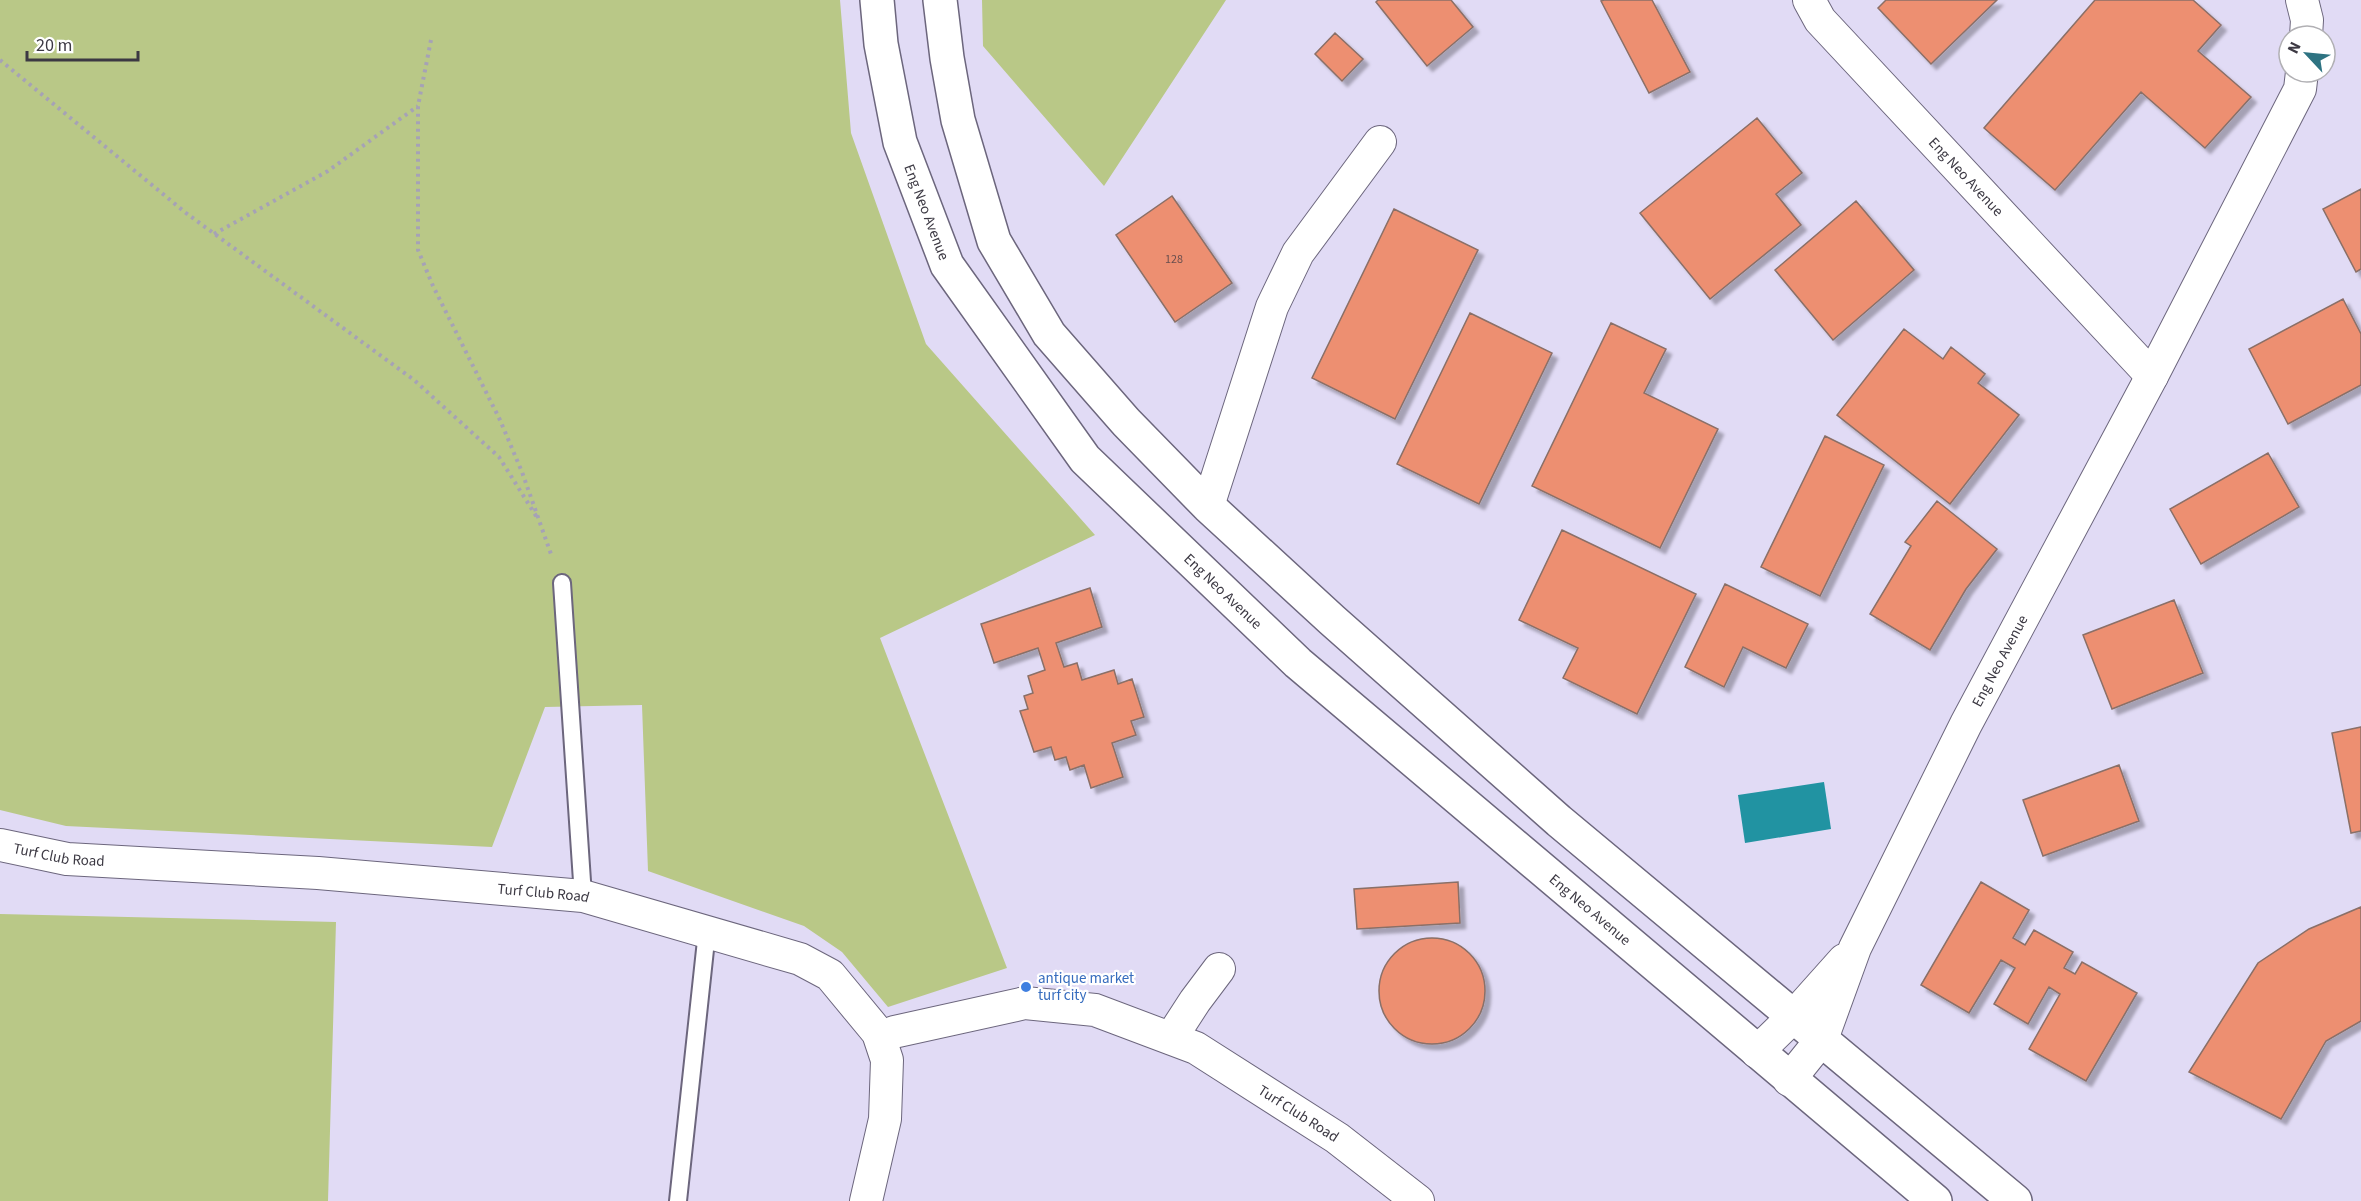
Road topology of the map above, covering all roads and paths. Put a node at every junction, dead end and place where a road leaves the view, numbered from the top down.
1 (877, 0) edge
2 (940, 0) edge
3 (1809, 0) edge
4 (2302, 0) edge
5 (2307, 24) edge
6 (431, 40) dead end
7 (0, 60) edge
8 (2301, 84) edge
9 (418, 106) junction
10 (1380, 142) dead end
11 (214, 234) junction
12 (2152, 376) junction
13 (1208, 506) junction
14 (538, 519) junction
15 (562, 584) joint
16 (0, 845) edge
17 (583, 896) junction
18 (707, 932) junction
19 (1855, 948) junction
20 (1219, 969) dead end
21 (1794, 1016) junction
22 (894, 1032) dead end
23 (1171, 1038) junction
24 (1822, 1039) junction
25 (1757, 1052) junction
26 (1789, 1080) junction
27 (678, 1201) edge
28 (866, 1201) edge
29 (1418, 1201) edge
30 (1935, 1201) edge
31 (2015, 1201) edge

1 - 25 main road, Eng Neo Avenue
2 - 13 main road
3 - 12 street, Eng Neo Avenue
4 - 5 street
6 - 9 path
7 - 11 path
8 - 12 street, Eng Neo Avenue
9 - 11 path
9 - 14 path
10 - 13 street
11 - 14 path
12 - 19 street, Eng Neo Avenue
13 - 21 main road
14 - 15 path
15 - 17 lane
16 - 17 street, Turf Club Road
17 - 18 street, Turf Club Road
18 - 27 lane
18 - 28 street, Turf Club Road
19 - 21 street, Eng Neo Avenue
19 - 24 street, Eng Neo Avenue
20 - 23 street
21 - 24 main road
21 - 25 street, Eng Neo Avenue
22 - 23 street, Turf Club Road
23 - 29 street, Turf Club Road
24 - 26 street, Eng Neo Avenue
24 - 31 main road
25 - 26 main road, Eng Neo Avenue
26 - 30 main road, Eng Neo Avenue

